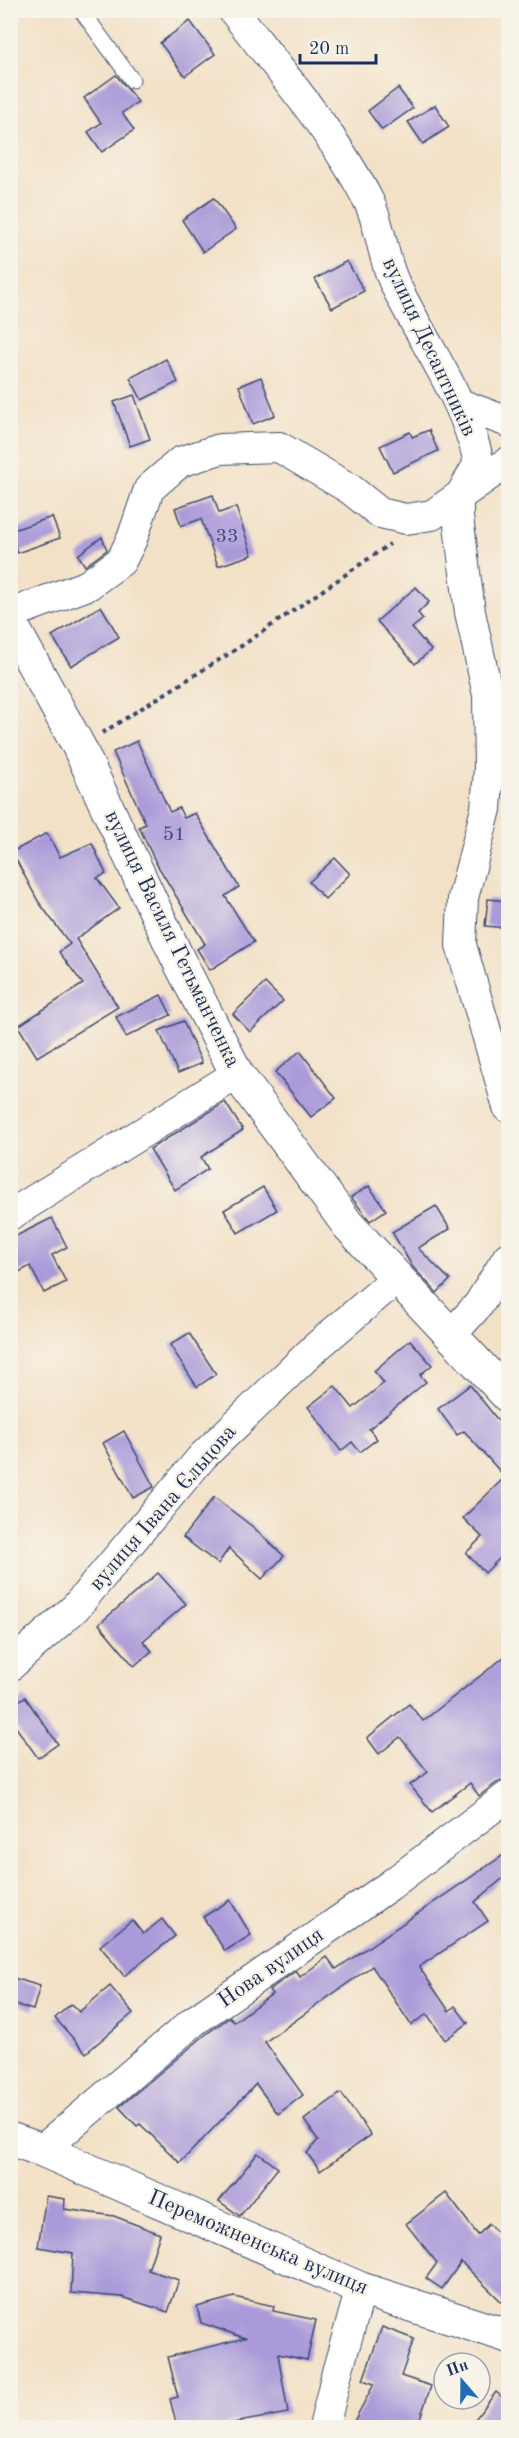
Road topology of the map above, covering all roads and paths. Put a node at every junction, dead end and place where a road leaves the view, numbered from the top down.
1 (81, 10) edge
2 (233, 10) edge
3 (132, 80) dead end
4 (460, 404) junction
5 (508, 422) edge
6 (508, 462) edge
7 (458, 500) junction
8 (395, 540) dead end
9 (10, 614) edge
10 (10, 622) edge
11 (79, 747) junction
12 (237, 1074) junction
13 (508, 1107) edge
14 (10, 1215) edge
15 (508, 1257) edge
16 (396, 1279) junction
17 (452, 1334) junction
18 (508, 1396) edge
19 (10, 1666) edge
20 (508, 1796) edge
21 (10, 2139) edge
22 (42, 2150) junction
23 (361, 2289) junction
24 (508, 2336) edge
25 (324, 2427) edge

1 - 3 lane
2 - 4 street, вулиця Десантників
4 - 5 street
4 - 7 street, вулиця Десантників
6 - 7 street
7 - 9 street
7 - 13 street
8 - 11 path
10 - 11 street, вулиця Василя Гетьманченка
11 - 12 street, вулиця Василя Гетьманченка
12 - 14 street
12 - 16 street, вулиця Василя Гетьманченка
15 - 17 street
16 - 17 street, вулиця Василя Гетьманченка
16 - 19 street, вулиця Івана Єльцова
17 - 18 street, вулиця Василя Гетьманченка
20 - 22 street, Нова вулиця
21 - 22 street, Переможненська вулиця
22 - 23 street, Переможненська вулиця
23 - 24 street, Переможненська вулиця
23 - 25 street

